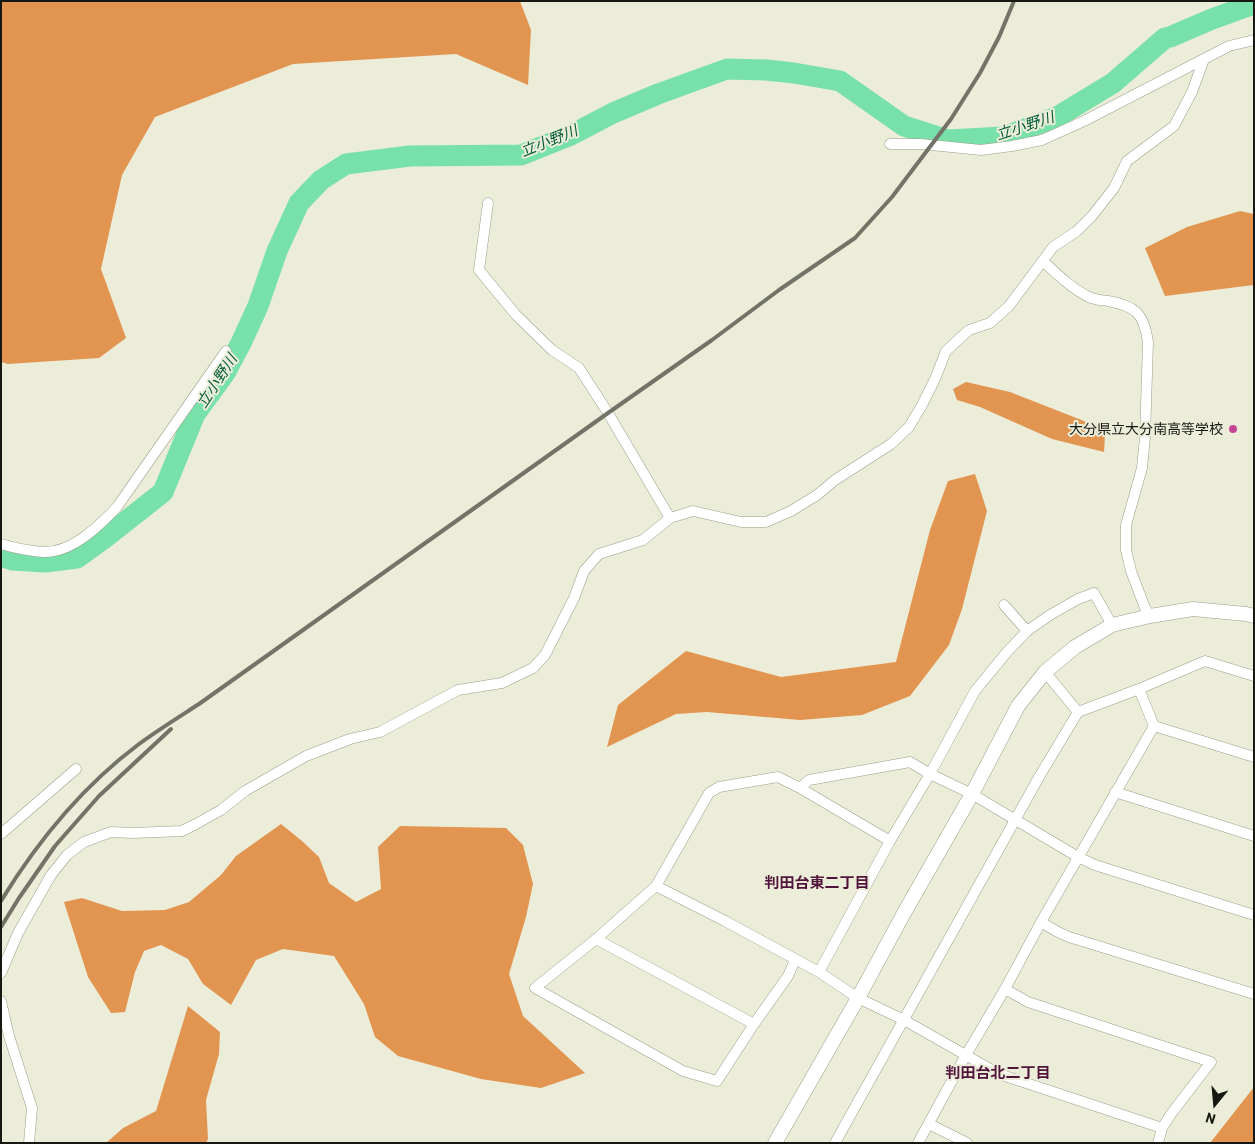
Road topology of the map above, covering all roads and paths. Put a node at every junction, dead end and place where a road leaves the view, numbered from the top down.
1 (1254, 40) edge
2 (1204, 59) junction
3 (890, 144) dead end
4 (488, 203) dead end
5 (1043, 261) junction
6 (226, 351) dead end
7 (670, 518) junction
8 (1, 544) edge
9 (1004, 605) dead end
10 (1150, 616) junction
11 (1254, 616) edge
12 (1112, 625) junction
13 (1027, 631) junction
14 (1045, 672) junction
15 (1254, 676) edge
16 (1139, 689) junction
17 (1078, 712) junction
18 (1154, 726) junction
19 (1254, 756) edge
20 (76, 769) dead end
21 (930, 774) junction
22 (800, 788) junction
23 (1115, 792) junction
24 (972, 794) junction
25 (1016, 821) junction
26 (1, 834) edge
27 (1254, 836) edge
28 (890, 841) junction
29 (1078, 857) junction
30 (656, 886) junction
31 (1254, 914) edge
32 (1041, 922) junction
33 (596, 938) junction
34 (795, 960) junction
35 (818, 972) junction
36 (1, 973) edge
37 (1005, 989) junction
38 (1254, 994) edge
39 (858, 998) junction
40 (1, 1001) edge
41 (904, 1020) junction
42 (754, 1024) junction
43 (966, 1055) junction
44 (929, 1124) junction
45 (1162, 1128) junction
46 (30, 1143) edge
47 (775, 1143) edge
48 (835, 1143) edge
49 (918, 1143) edge
50 (967, 1143) edge
51 (1158, 1143) edge

1 - 2 street
2 - 3 street
2 - 5 street
4 - 7 street
5 - 7 street
5 - 10 street
6 - 8 street
7 - 36 street
9 - 13 street
10 - 11 street
10 - 12 street
12 - 13 street
12 - 14 street
13 - 21 street
14 - 17 street
14 - 24 street
15 - 16 street
16 - 17 street
16 - 18 street
17 - 25 street
18 - 19 street
18 - 23 street
20 - 26 street
21 - 22 street
21 - 24 street
21 - 28 street
22 - 28 street
22 - 30 street
23 - 27 street
23 - 29 street
24 - 25 street
24 - 39 street
25 - 29 street
25 - 41 street
28 - 35 street
29 - 31 street
29 - 32 street
30 - 33 street
30 - 34 street
32 - 37 street
32 - 38 street
33 - 42 street
33 - 42 street
34 - 35 street
34 - 42 street
35 - 39 street
37 - 43 street
37 - 45 street
39 - 41 street
39 - 47 street
40 - 46 street
41 - 43 street
41 - 48 street
43 - 44 street
43 - 45 street
44 - 49 street
44 - 50 street
45 - 51 street

